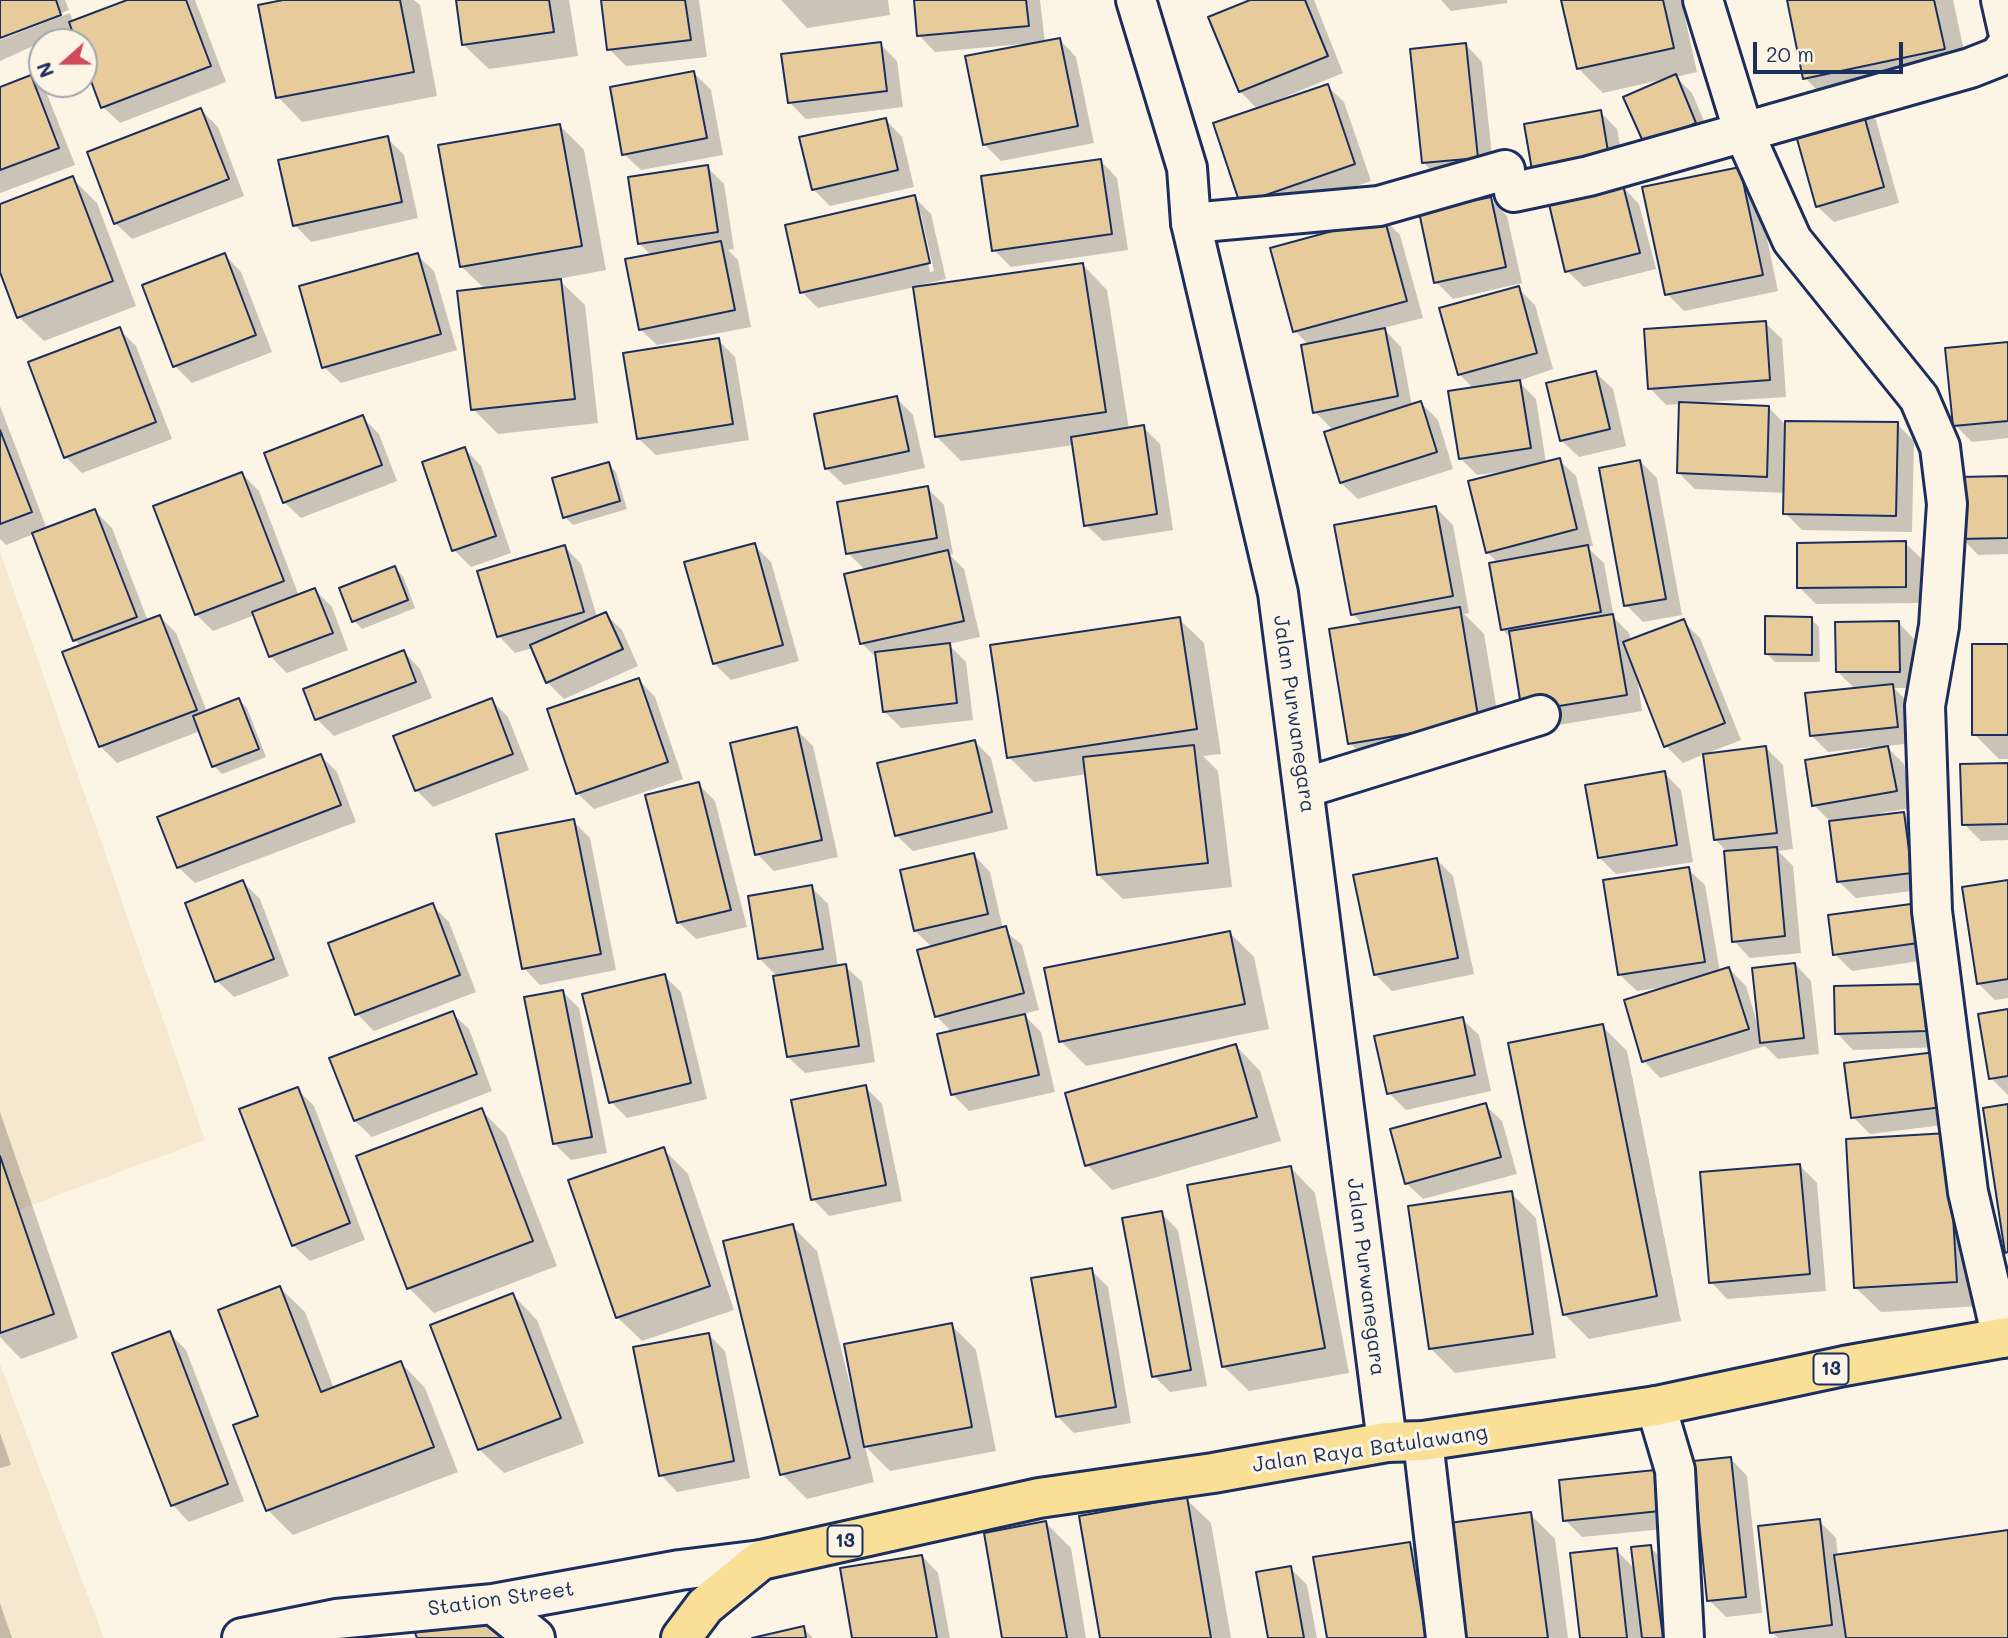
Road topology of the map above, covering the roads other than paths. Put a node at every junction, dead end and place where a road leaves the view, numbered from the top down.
1 (1136, 0) edge
2 (1703, 0) edge
3 (2001, 0) edge
4 (2008, 31) edge
5 (2008, 44) edge
6 (1744, 133) junction
7 (1191, 223) junction
8 (1540, 715) dead end
9 (1304, 788) junction
10 (2005, 1338) edge
11 (1656, 1406) junction
12 (1405, 1442) junction
13 (761, 1560) junction
14 (493, 1604) junction
15 (242, 1638) edge
16 (535, 1638) edge
17 (681, 1638) edge
18 (1446, 1638) edge
19 (1684, 1638) edge

1 - 7 street, Jalan Purwanegara
2 - 6 street
3 - 4 street
5 - 6 street
6 - 7 street
6 - 10 street
7 - 9 street, Jalan Purwanegara
8 - 9 street
9 - 12 street, Jalan Purwanegara
10 - 11 highway, Jalan Raya Batulawang / 13
11 - 12 highway, Jalan Raya Batulawang / 13
11 - 19 street
12 - 13 highway, Jalan Raya Batulawang / 13
12 - 18 street, Jalan Purwanegara
13 - 14 street, Station Street
13 - 17 highway, Jalan Raya Batulawang / 13
14 - 15 street, Station Street
14 - 16 street

